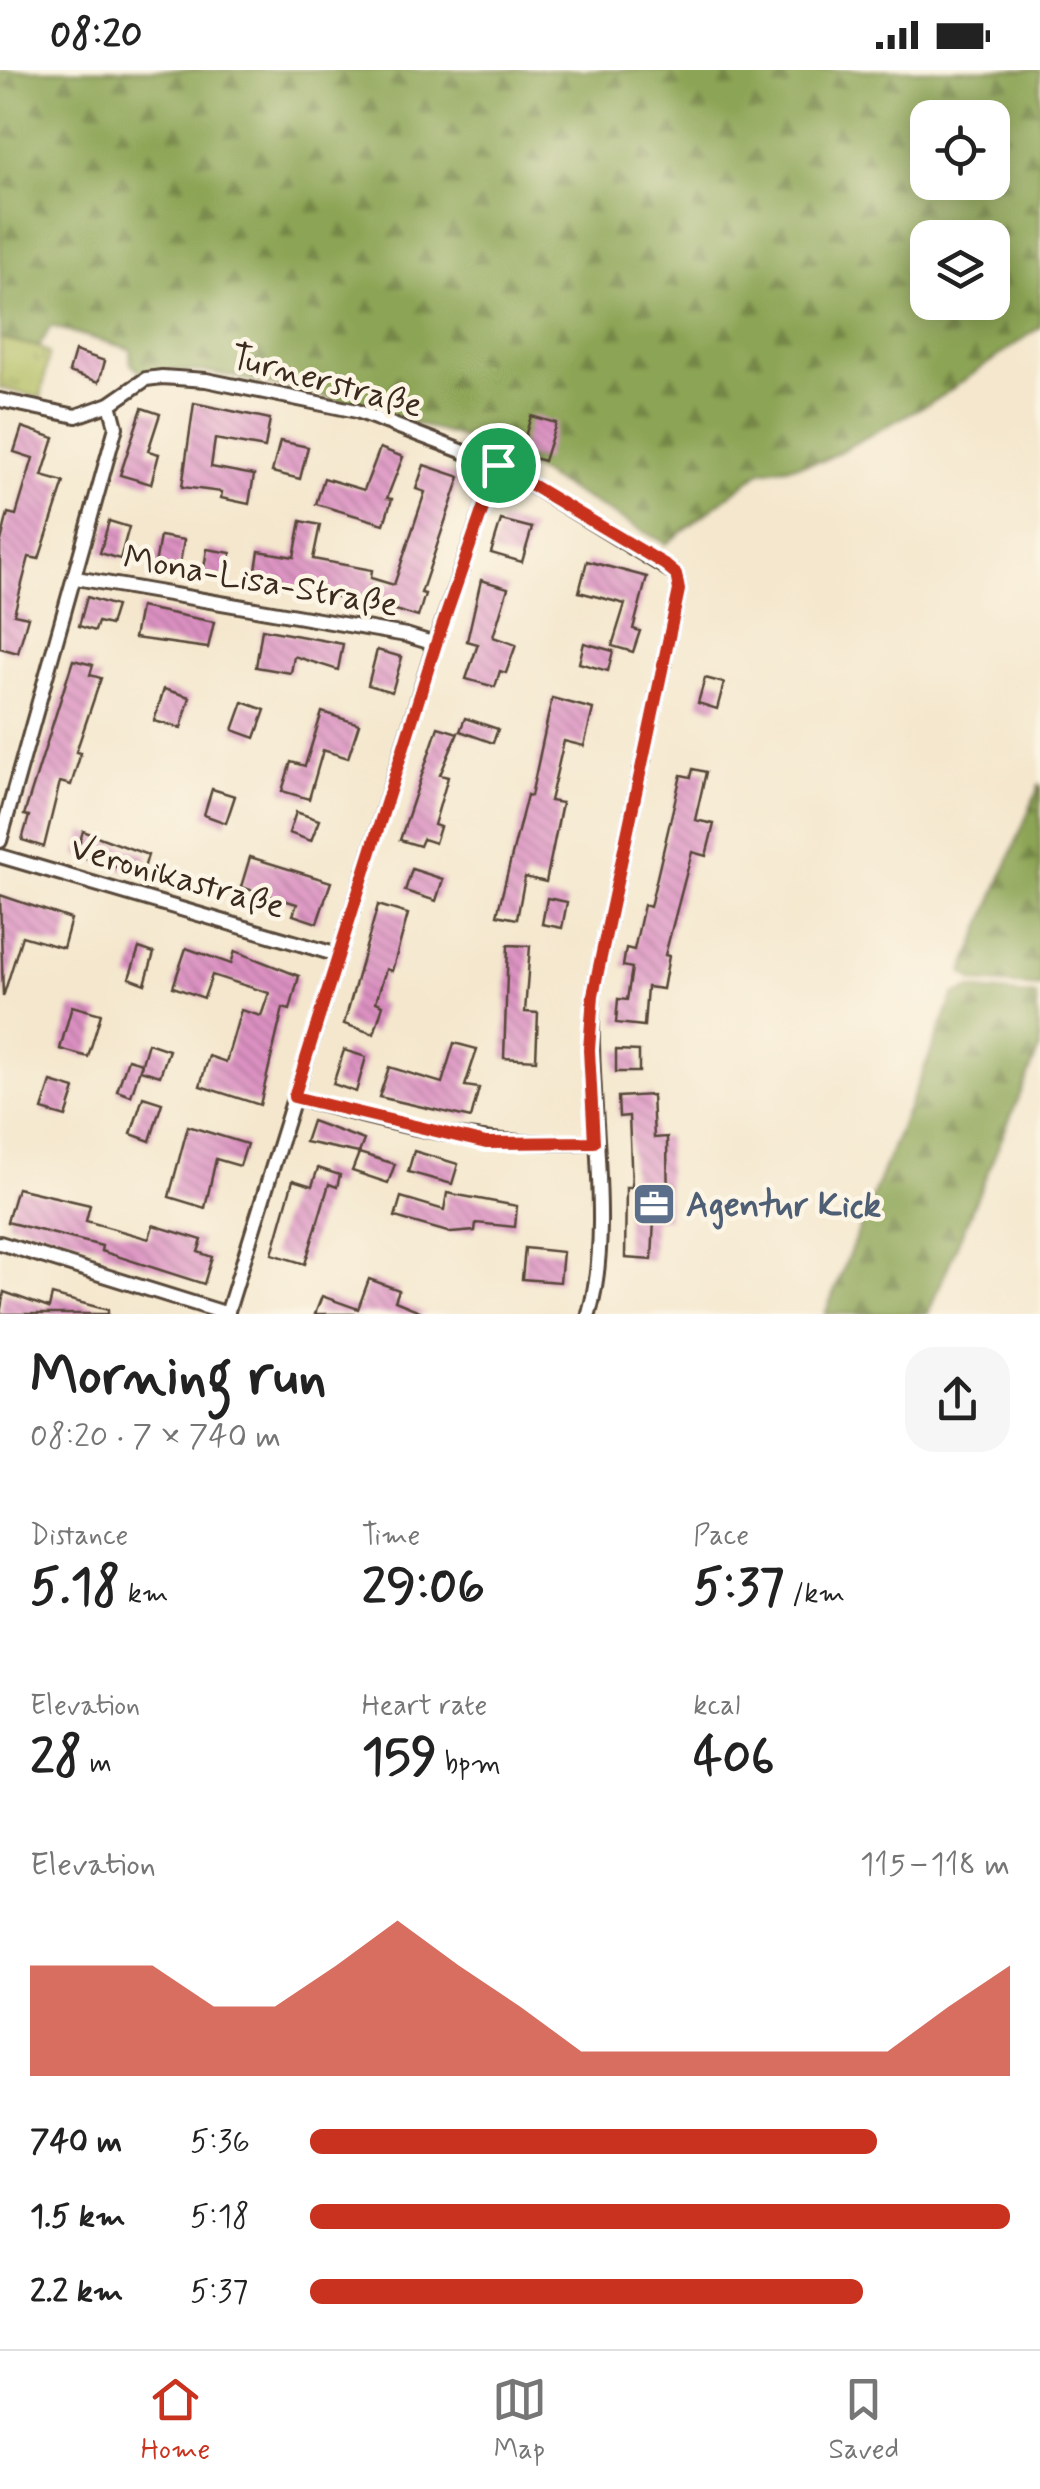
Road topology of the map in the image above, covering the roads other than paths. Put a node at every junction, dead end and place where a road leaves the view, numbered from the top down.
1 (0, 400) edge
2 (110, 404) junction
3 (498, 465) junction
4 (76, 578) junction
5 (436, 644) junction
6 (0, 841) edge
7 (0, 856) edge
8 (338, 955) junction
9 (294, 1097) junction
10 (594, 1142) junction
11 (0, 1243) edge
12 (227, 1314) edge
13 (589, 1314) edge

1 - 2 street, Turnerstraße
2 - 3 street, Turnerstraße
2 - 4 street
3 - 5 street
3 - 10 street, Turnerstraße
4 - 5 street, Mona-Lisa-Straße
4 - 6 street
5 - 8 street
7 - 8 street, Veronikastraße
8 - 9 street
9 - 10 street
9 - 12 street
10 - 13 street
11 - 12 street

